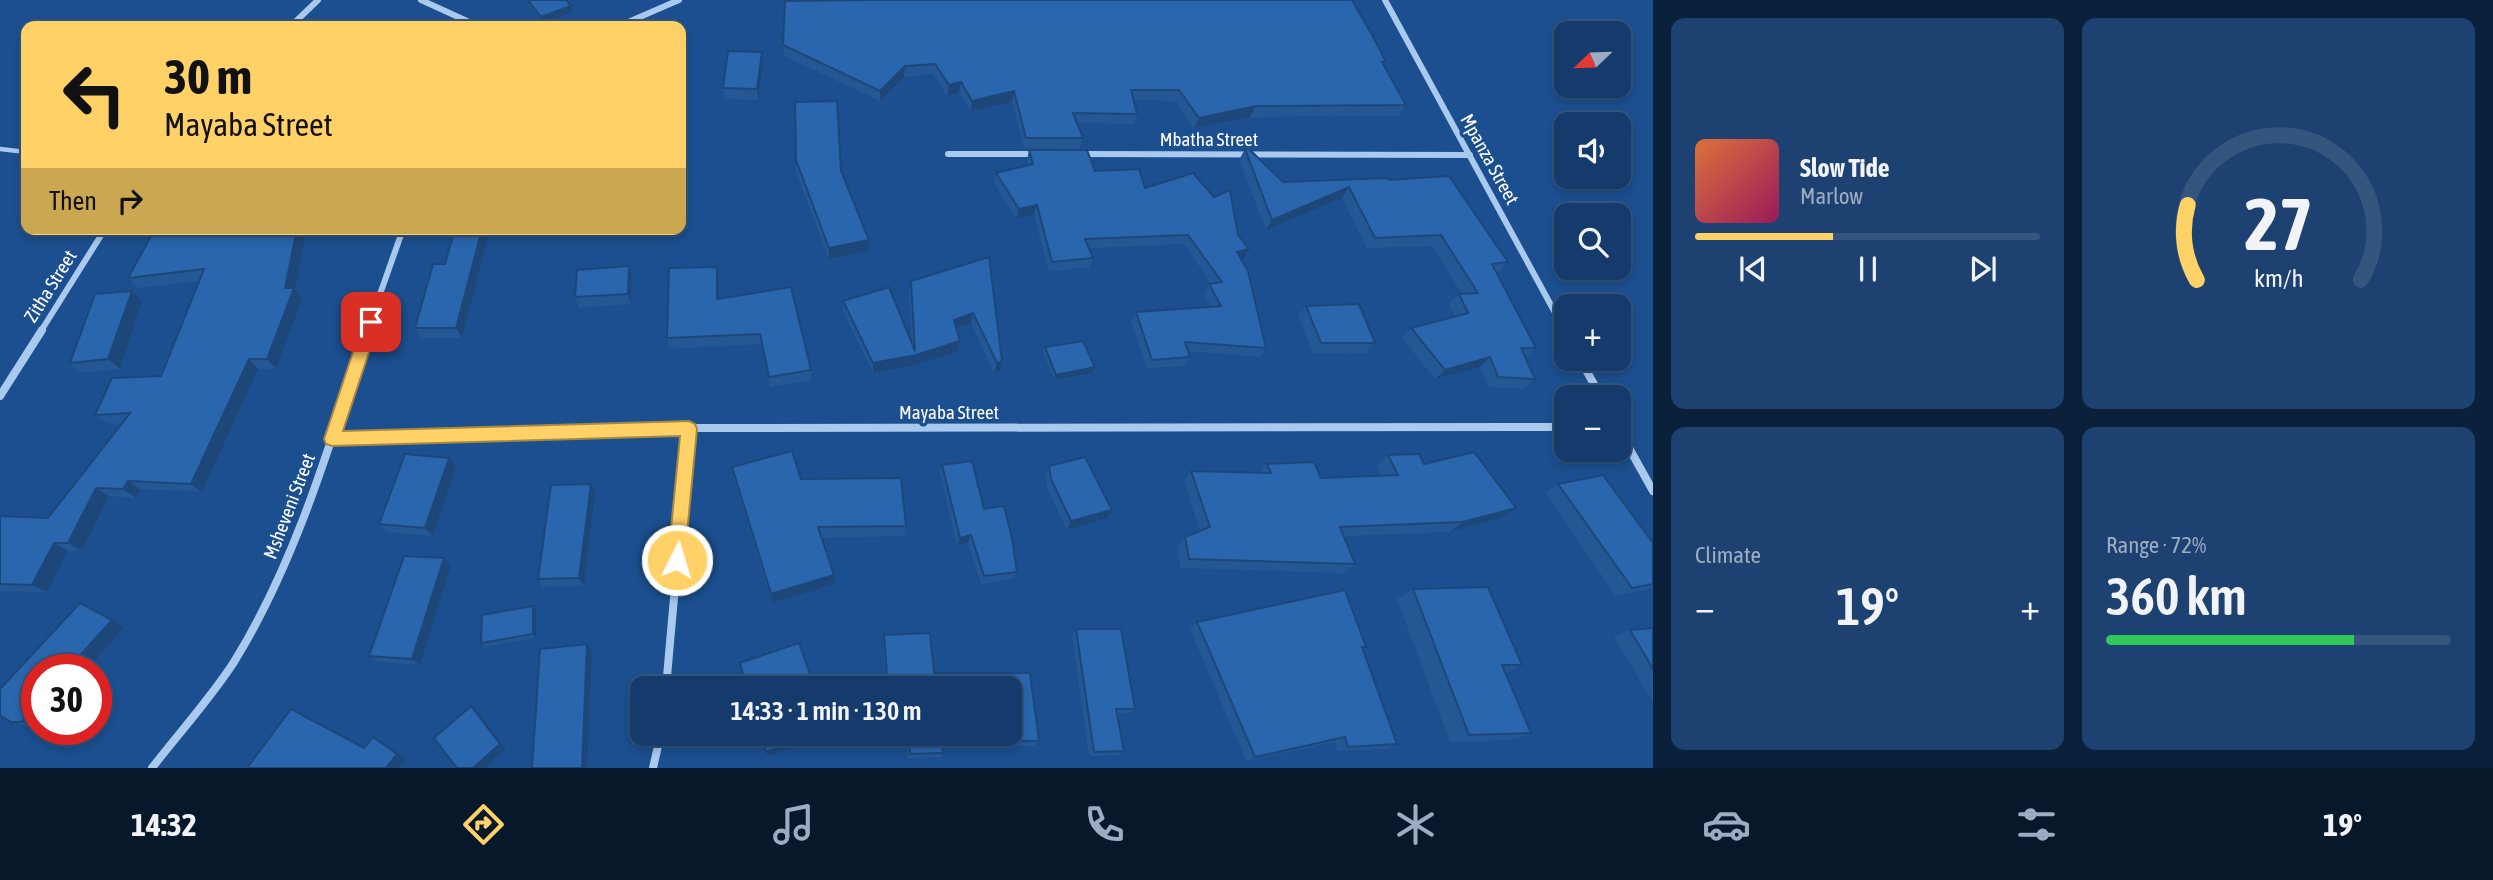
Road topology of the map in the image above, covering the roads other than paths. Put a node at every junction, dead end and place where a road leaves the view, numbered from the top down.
1 (318, 0) edge
2 (421, 0) edge
3 (679, 0) edge
4 (1385, 0) edge
5 (296, 21) edge
6 (467, 21) edge
7 (631, 21) edge
8 (0, 149) edge
9 (21, 151) edge
10 (948, 154) dead end
11 (1044, 154) edge
12 (1072, 154) edge
13 (1470, 155) junction
14 (101, 235) edge
15 (401, 235) edge
16 (1554, 311) edge
17 (0, 396) edge
18 (1554, 427) edge
19 (689, 429) junction
20 (332, 439) junction
21 (1631, 452) edge
22 (1653, 491) edge
23 (667, 676) edge
24 (658, 746) edge
25 (152, 768) edge
26 (653, 768) edge

1 - 5 street
2 - 6 street
3 - 7 street
4 - 13 street, Mpanza Street
8 - 9 lane
10 - 11 street
12 - 13 street, Mbatha Street
13 - 16 street, Mpanza Street
14 - 17 street, Zitha Street
15 - 20 street, Msheveni Street
18 - 19 street, Mayaba Street
19 - 20 street, Mayaba Street
19 - 23 street
20 - 25 street, Msheveni Street
21 - 22 street
24 - 26 street

